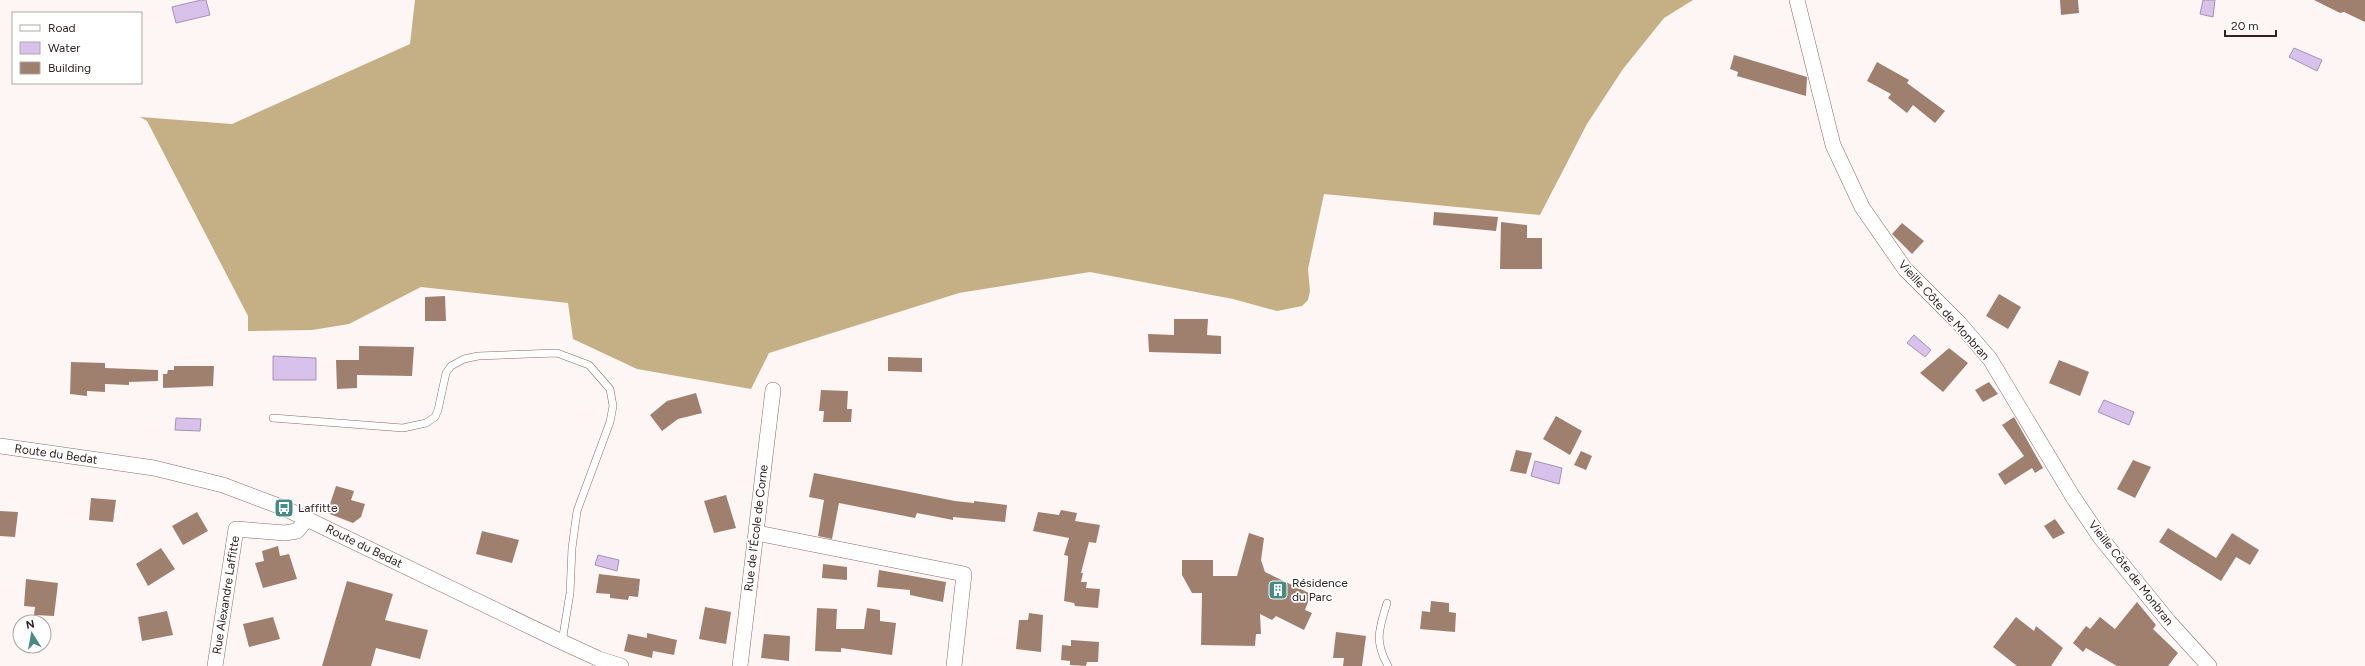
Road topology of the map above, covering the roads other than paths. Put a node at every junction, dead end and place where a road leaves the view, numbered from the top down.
1 (1797, 0) edge
2 (773, 390) dead end
3 (273, 418) dead end
4 (0, 446) edge
5 (307, 519) junction
6 (757, 533) junction
7 (1387, 603) dead end
8 (562, 642) junction
9 (215, 666) edge
10 (621, 666) edge
11 (740, 666) edge
12 (954, 666) edge
13 (1388, 666) edge
14 (2209, 666) edge

1 - 14 street, Vieille Côte de Monbran
2 - 6 street, Rue de l'École de Corne
3 - 8 lane
4 - 5 street, Route du Bedat
5 - 8 street, Route du Bedat
5 - 9 street, Rue Alexandre Laffitte
6 - 11 street, Rue de l'École de Corne
6 - 12 street
7 - 13 lane
8 - 10 street, Route du Bedat

